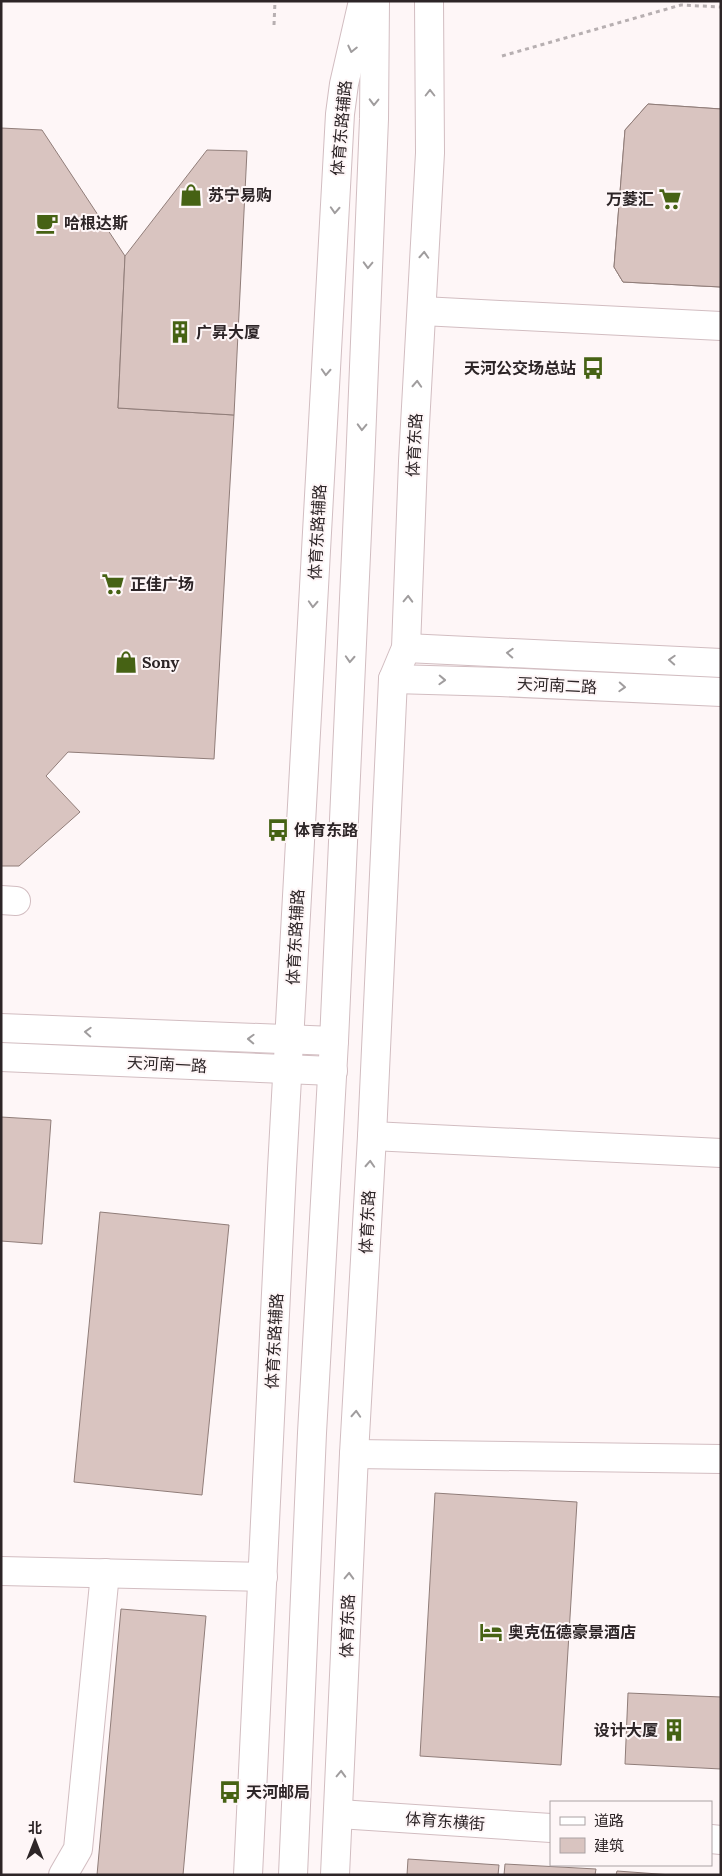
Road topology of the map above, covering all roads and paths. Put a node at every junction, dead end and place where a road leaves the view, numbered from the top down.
1 (274, 1) edge
2 (363, 1) edge
3 (375, 1) edge
4 (429, 1) edge
5 (721, 7) edge
6 (274, 25) dead end
7 (502, 56) dead end
8 (422, 311) junction
9 (721, 326) edge
10 (406, 648) junction
11 (721, 663) edge
12 (394, 679) junction
13 (721, 692) edge
14 (1, 1028) edge
15 (289, 1040) junction
16 (334, 1041) junction
17 (1, 1057) edge
18 (288, 1070) junction
19 (332, 1071) junction
20 (372, 1136) junction
21 (721, 1153) edge
22 (354, 1454) junction
23 (721, 1459) edge
24 (1, 1571) edge
25 (105, 1573) junction
26 (263, 1577) junction
27 (339, 1814) junction
28 (550, 1828) edge
29 (63, 1875) edge
30 (248, 1875) edge
31 (293, 1875) edge
32 (335, 1875) edge

1 - 6 path
2 -> 15 street, 体育东路辅路
3 -> 16 street
8 -> 4 street, 体育东路
5 - 7 path
8 - 9 street
10 -> 8 street, 体育东路
11 -> 10 street, 天河南二路
10 - 12 street, 体育东路
12 -> 13 street, 天河南二路
12 - 20 street, 体育东路
15 -> 14 street
15 - 16 street
15 - 18 street, 体育东路辅路
16 - 19 street
17 - 18 street, 天河南一路
18 - 19 street, 天河南一路
18 - 26 street, 体育东路辅路
19 - 31 street
20 - 21 street
22 -> 20 street, 体育东路
22 - 23 street
27 -> 22 street, 体育东路
24 - 25 street
25 - 26 street
25 - 29 street
26 - 30 street, 体育东路辅路
27 - 28 street, 体育东横街
27 - 32 street, 体育东路

